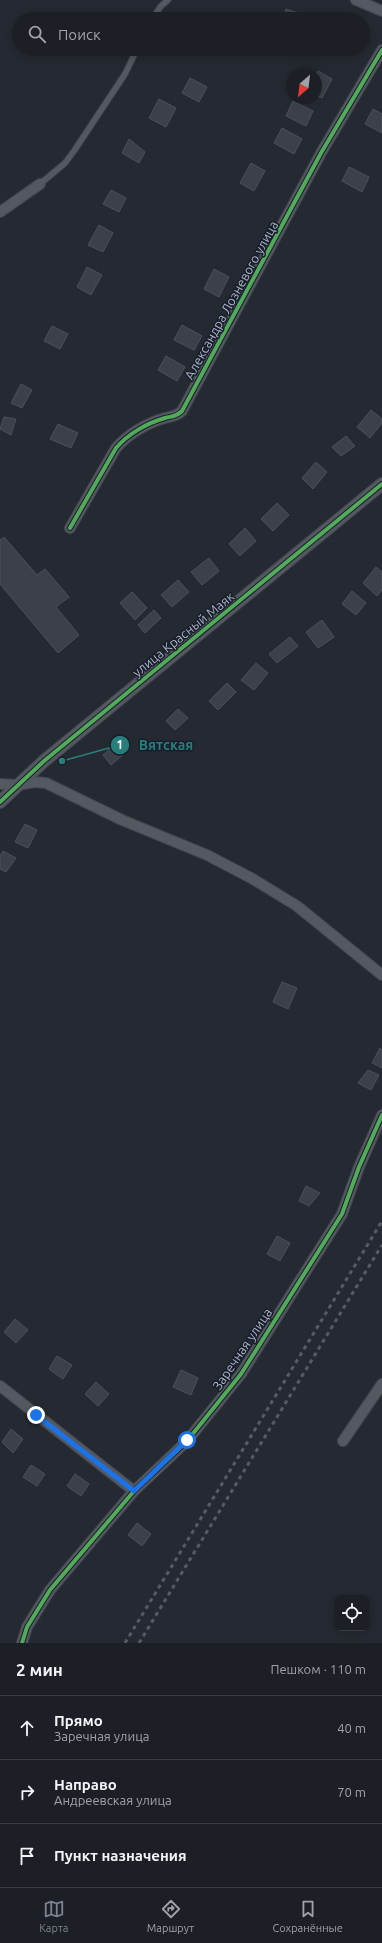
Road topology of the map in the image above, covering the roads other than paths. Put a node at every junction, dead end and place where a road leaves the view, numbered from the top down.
1 (168, 0) edge
2 (356, 0) edge
3 (382, 11) edge
4 (157, 12) edge
5 (382, 50) edge
6 (134, 56) edge
7 (40, 184) joint
8 (0, 212) edge
9 (382, 484) edge
10 (70, 528) dead end
11 (0, 784) edge
12 (17, 786) junction
13 (0, 802) edge
14 (382, 975) edge
15 (382, 1115) edge
16 (382, 1384) edge
17 (0, 1386) edge
18 (343, 1441) dead end
19 (134, 1491) junction
20 (22, 1643) edge

1 - 4 lane
2 - 3 street
5 - 10 street, Александра Лозневого улица
6 - 7 lane
7 - 8 street
9 - 12 street, улица Красный Маяк
11 - 12 street
12 - 13 street, улица Красный Маяк
12 - 14 street
15 - 19 street, Заречная улица
16 - 18 street
17 - 19 street
19 - 20 street, Заречная улица

